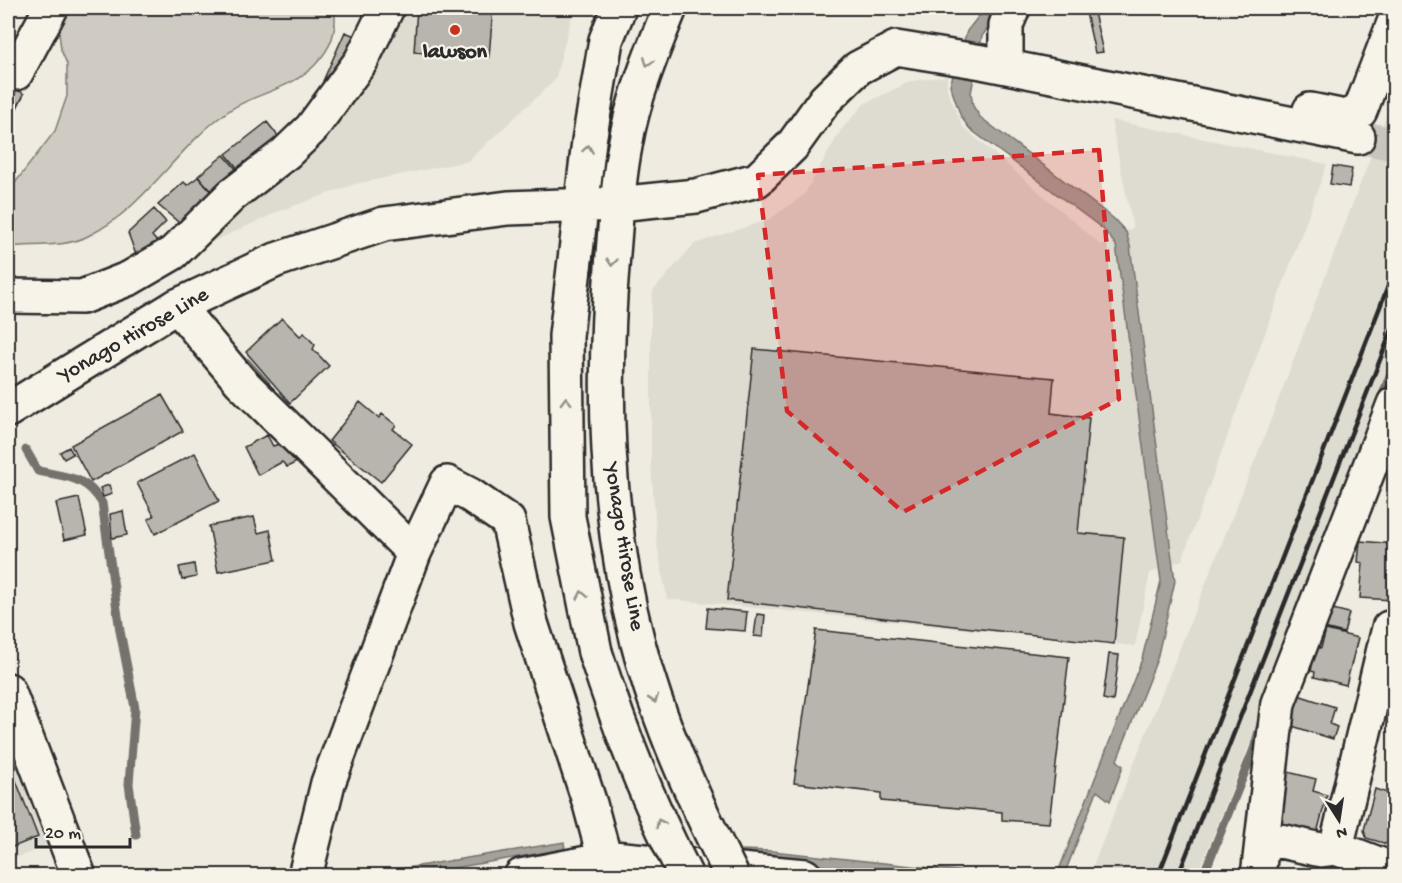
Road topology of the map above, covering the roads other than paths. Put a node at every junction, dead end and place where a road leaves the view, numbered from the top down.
1 (51, 8) edge
2 (387, 8) edge
3 (619, 8) edge
4 (670, 8) edge
5 (1013, 8) edge
6 (1395, 23) edge
7 (992, 61) junction
8 (16, 73) dead end
9 (1358, 137) tunnel mouth
10 (617, 204) junction
11 (579, 207) junction
12 (8, 296) edge
13 (177, 306) junction
14 (1395, 404) edge
15 (8, 410) edge
16 (414, 553) junction
17 (1395, 628) edge
18 (8, 690) edge
19 (1263, 837) junction
20 (1336, 848) junction
21 (605, 860) junction
22 (1395, 870) edge
23 (79, 876) edge
24 (305, 876) edge
25 (521, 876) edge
26 (686, 876) edge
27 (732, 876) edge
28 (805, 876) edge
29 (1258, 876) edge

1 - 8 street
2 - 12 street
11 -> 3 street
4 -> 10 street
5 - 7 street
6 - 7 street
7 - 9 street
7 - 10 street
10 - 11 street, Yonago Hirose Line
10 -> 27 street, Yonago Hirose Line, bridge
11 - 13 street, Yonago Hirose Line
26 -> 11 street, Yonago Hirose Line, bridge
13 - 15 street, Yonago Hirose Line
13 - 16 street
14 - 19 street
16 - 21 street
16 - 24 street
17 - 20 street
18 - 23 street
19 - 20 street
19 - 29 street
20 - 22 street
21 - 25 street
21 - 28 street

